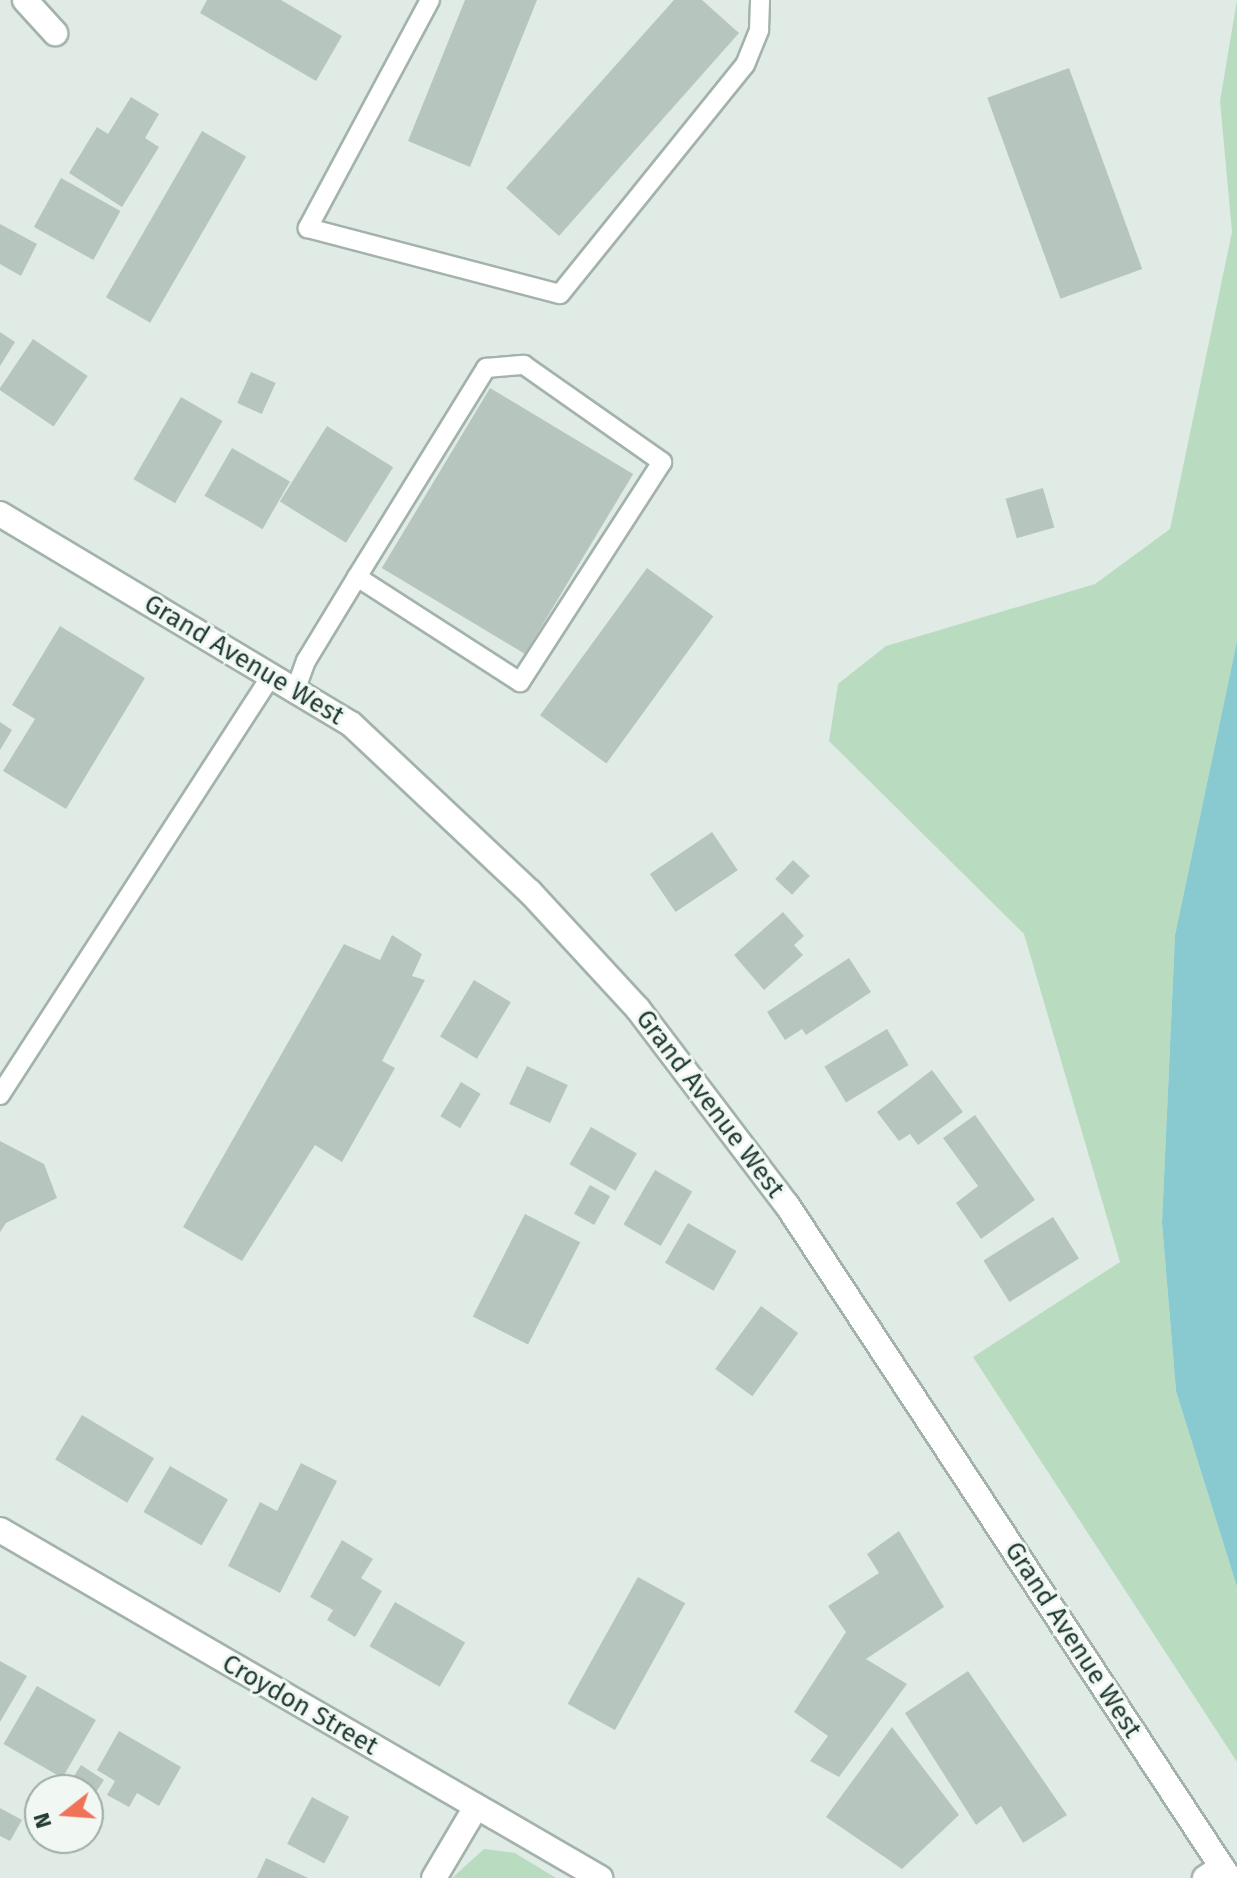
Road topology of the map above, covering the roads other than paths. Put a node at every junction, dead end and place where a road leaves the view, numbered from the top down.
1 (25, 0) edge
2 (430, 0) edge
3 (760, 0) edge
4 (55, 33) dead end
5 (0, 514) edge
6 (357, 577) junction
7 (271, 676) junction
8 (295, 691) junction
9 (0, 1095) edge
10 (0, 1530) edge
11 (476, 1807) junction
12 (1219, 1874) edge
13 (434, 1878) edge
14 (600, 1878) edge

1 - 4 main road
2 - 3 lane
5 - 7 main road, Grand Avenue West
6 - 6 lane
6 - 8 lane
7 - 8 main road, Grand Avenue West
7 - 9 lane
8 - 12 main road, Grand Avenue West
10 - 11 main road, Croydon Street
11 - 13 main road
11 - 14 main road, Croydon Street

